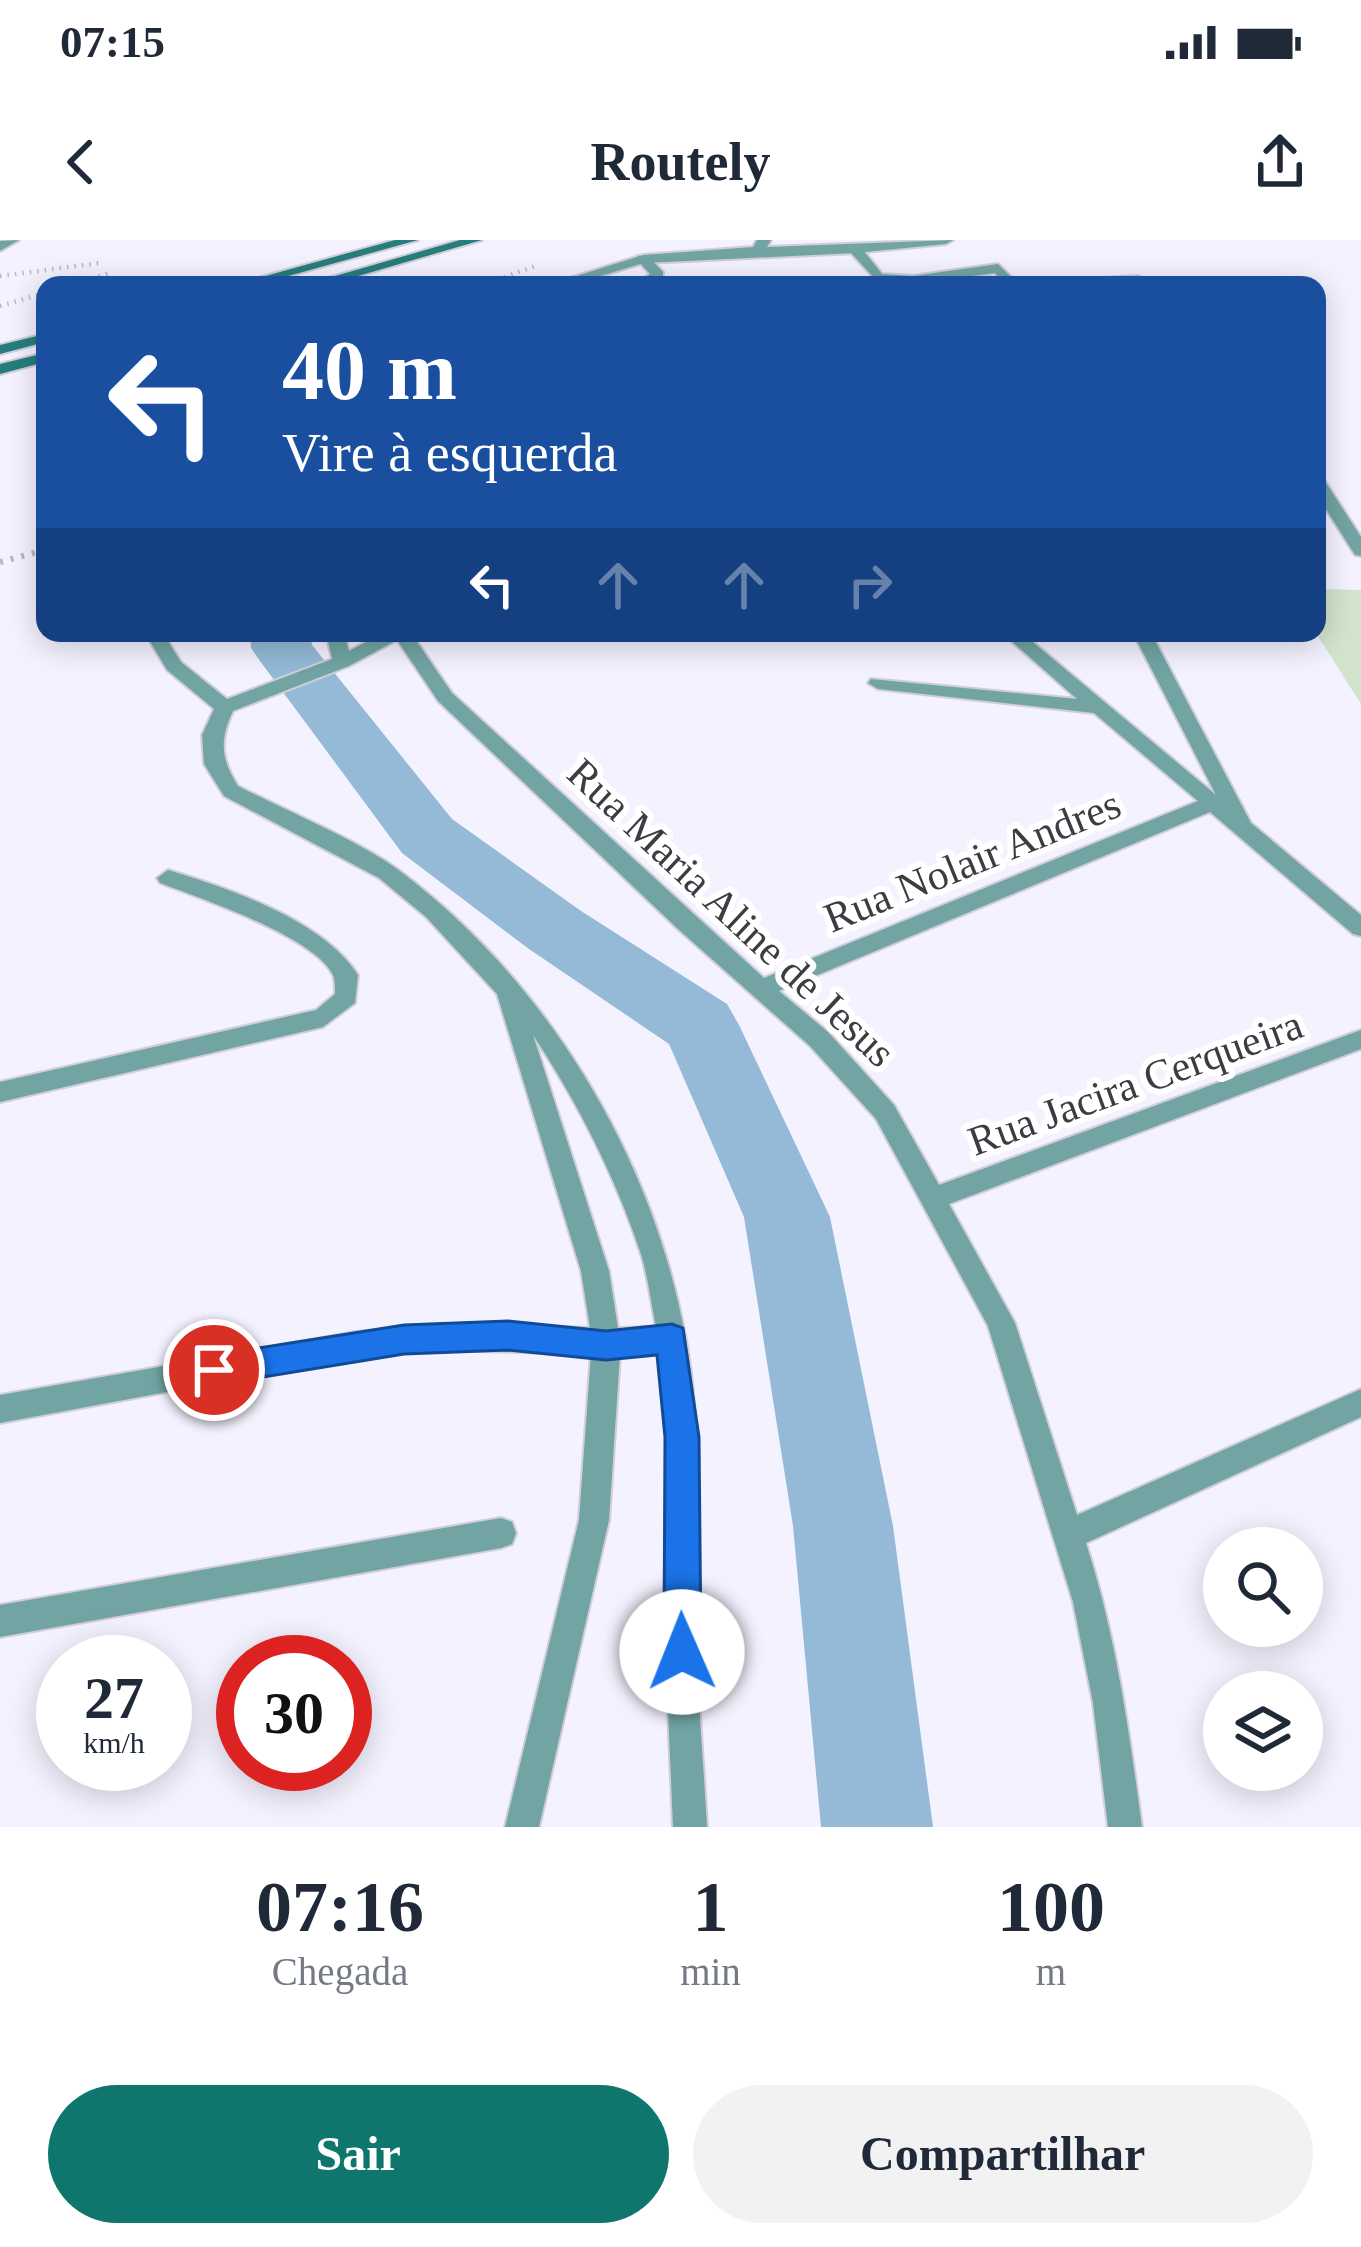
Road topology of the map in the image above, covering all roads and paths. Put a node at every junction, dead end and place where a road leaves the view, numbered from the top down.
1 (12, 240) edge
2 (411, 240) edge
3 (475, 240) edge
4 (946, 240) edge
5 (761, 246) edge
6 (0, 247) edge
7 (855, 249) junction
8 (643, 259) junction
9 (100, 263) dead end
10 (110, 273) dead end
11 (0, 276) edge
12 (100, 276) edge
13 (274, 276) edge
14 (344, 276) edge
15 (585, 276) edge
16 (656, 276) edge
17 (876, 276) edge
18 (940, 276) edge
19 (1007, 276) edge
20 (36, 295) edge
21 (0, 306) edge
22 (36, 340) edge
23 (0, 350) edge
24 (36, 359) edge
25 (0, 369) edge
26 (1326, 496) edge
27 (1361, 551) edge
28 (36, 552) edge
29 (0, 562) edge
30 (159, 642) edge
31 (337, 642) edge
32 (381, 642) edge
33 (405, 642) edge
34 (1021, 642) edge
35 (1147, 642) edge
36 (342, 662) junction
37 (878, 682) dead end
38 (225, 707) junction
39 (1094, 707) junction
40 (1210, 804) junction
41 (1248, 836) junction
42 (168, 878) dead end
43 (1361, 928) edge
44 (505, 984) junction
45 (762, 988) junction
46 (1361, 1040) edge
47 (0, 1092) edge
48 (935, 1198) junction
49 (672, 1339) junction
50 (606, 1345) junction
51 (1361, 1403) edge
52 (0, 1409) edge
53 (501, 1532) dead end
54 (1066, 1536) junction
55 (0, 1621) edge
56 (522, 1827) edge
57 (690, 1827) edge
58 (1125, 1827) edge

1 - 6 street
2 - 13 main road
3 - 14 main road
4 - 7 street
5 - 7 street
5 - 8 street
7 - 17 street
8 - 15 street
8 - 16 street
9 - 11 path
10 - 12 path
18 - 19 street
20 - 21 path
22 - 23 main road
24 - 25 main road
26 - 27 street
28 - 29 path
30 - 38 street
31 - 36 street
32 - 36 street
33 - 45 street, Rua Maria Aline de Jesus
34 - 39 street
35 - 41 street
36 - 38 street
37 - 39 street
38 - 44 street
39 - 40 street
40 - 41 street
40 - 45 street, Rua Nolair Andres
41 - 43 street
42 - 47 street
44 - 49 street
44 - 50 street
45 - 48 street, Rua Maria Aline de Jesus
46 - 48 street, Rua Jacira Cerqueira
48 - 54 street, Rua Maria Aline de Jesus
49 - 50 street
49 - 57 street
50 - 52 street
50 - 56 street
51 - 54 street
53 - 55 street
54 - 58 street, Rua Maria Aline de Jesus

